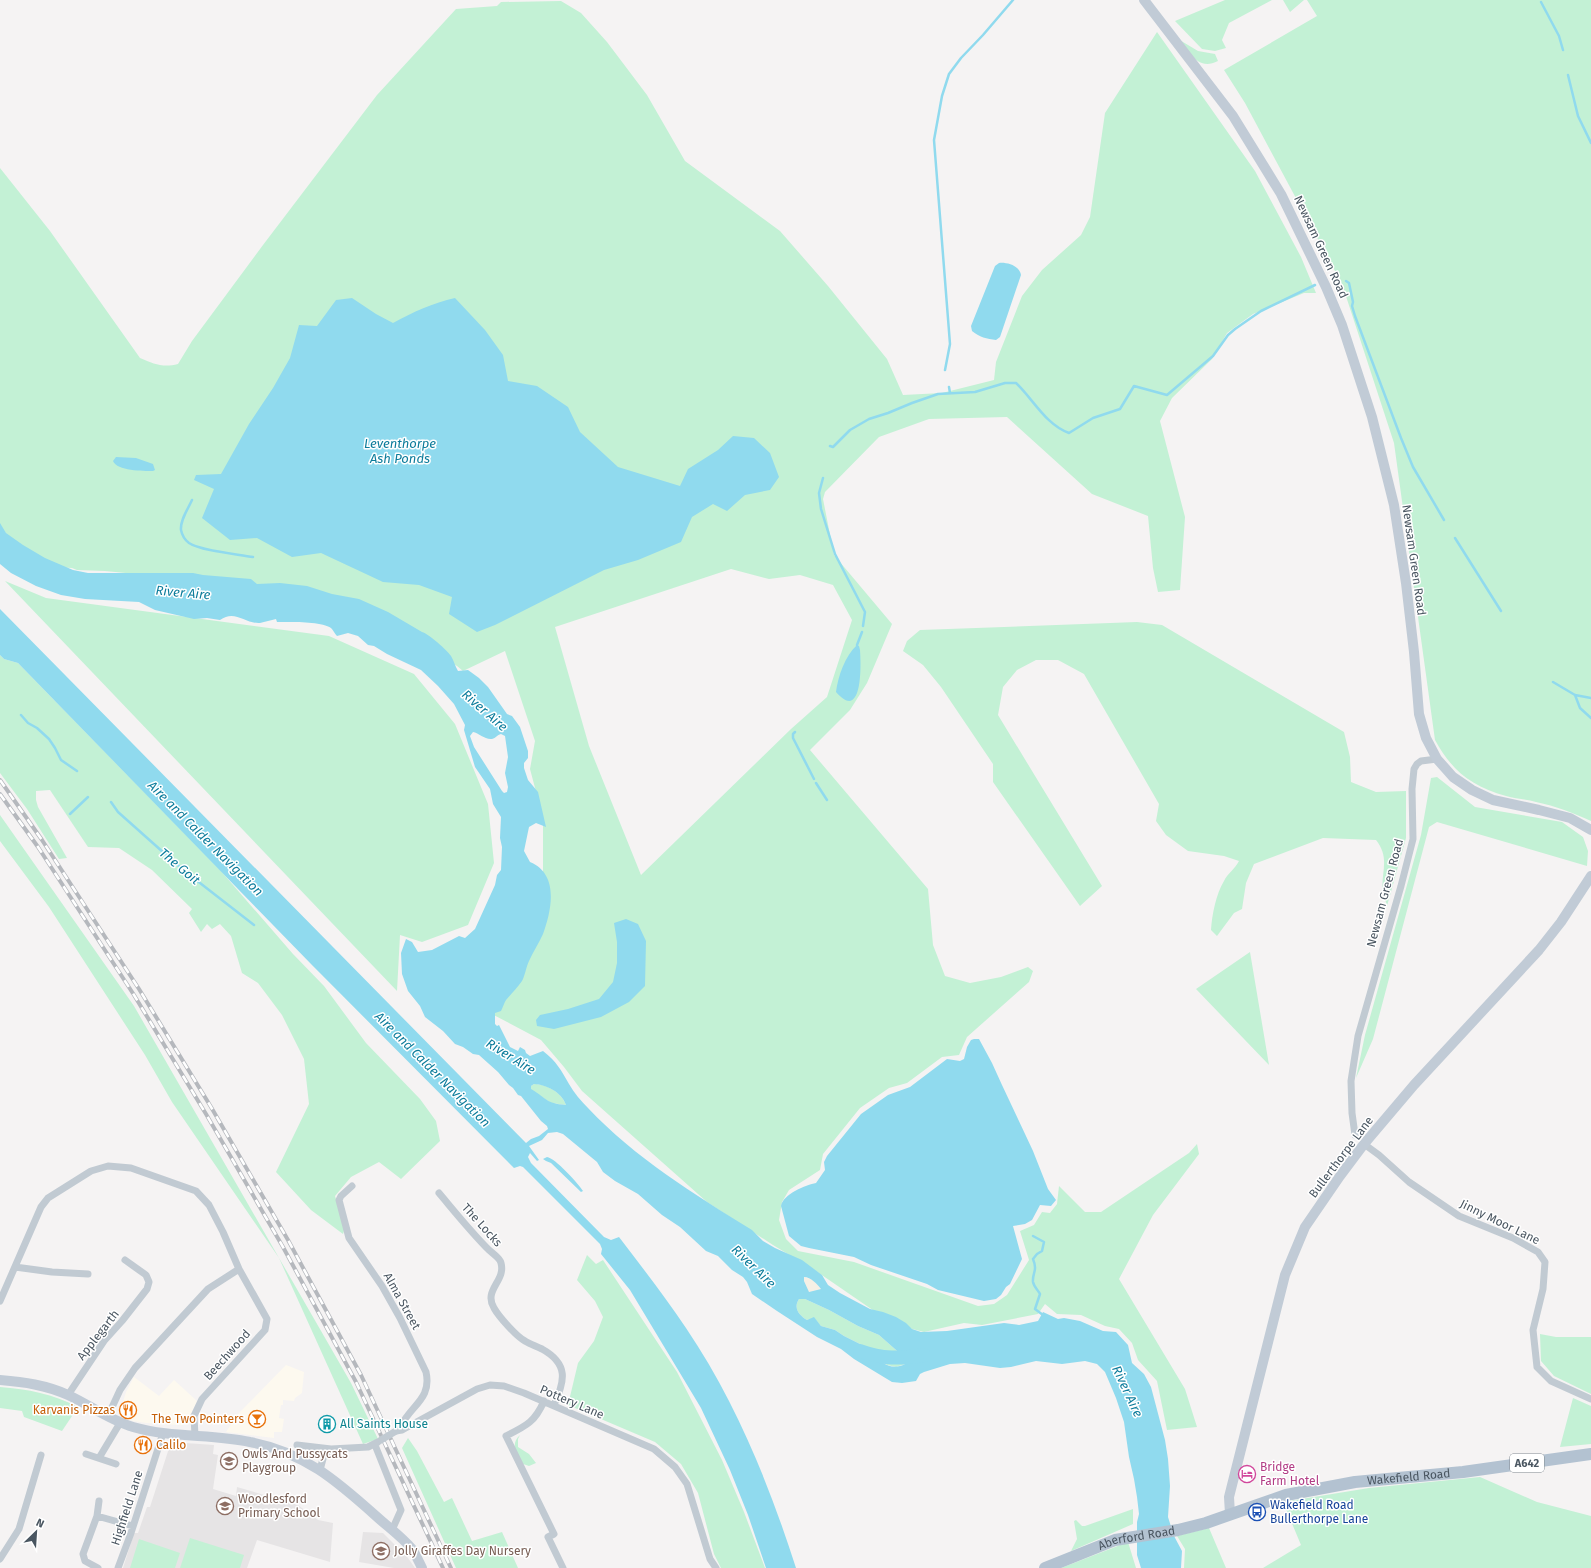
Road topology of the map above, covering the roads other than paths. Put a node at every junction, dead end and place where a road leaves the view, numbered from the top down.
1 (1144, 0) edge
2 (1437, 760) junction
3 (1591, 830) edge
4 (1591, 876) edge
5 (1355, 1135) dead end
6 (1364, 1144) junction
7 (352, 1186) dead end
8 (439, 1193) dead end
9 (125, 1260) dead end
10 (15, 1267) junction
11 (239, 1269) junction
12 (88, 1274) dead end
13 (1, 1298) edge
14 (0, 1380) edge
15 (68, 1395) junction
16 (1591, 1399) edge
17 (544, 1401) junction
18 (554, 1405) junction
19 (108, 1416) junction
20 (120, 1423) junction
21 (400, 1430) junction
22 (163, 1433) junction
23 (195, 1436) junction
24 (374, 1444) junction
25 (297, 1445) dead end
26 (331, 1449) junction
27 (86, 1454) dead end
28 (1591, 1454) edge
29 (40, 1455) dead end
30 (99, 1458) junction
31 (116, 1464) dead end
32 (320, 1470) junction
33 (99, 1501) dead end
34 (1230, 1514) junction
35 (97, 1516) junction
36 (133, 1526) junction
37 (392, 1530) junction
38 (0, 1559) edge
39 (710, 1559) junction
40 (98, 1568) edge
41 (118, 1568) edge
42 (422, 1568) edge
43 (563, 1568) edge
44 (707, 1568) edge
45 (716, 1568) edge
46 (1045, 1568) edge

1 - 2 street, Newsam Green Road
2 - 3 street
2 - 5 street, Newsam Green Road
4 - 6 street, Bullerthorpe Lane
6 - 16 street, Jinny Moor Lane
6 - 34 street, Bullerthorpe Lane
7 - 21 street, Alma Street
8 - 18 street, The Locks
9 - 15 street, Applegarth
10 - 11 street, Beechwood
10 - 12 street
10 - 13 street, Beechwood
11 - 19 street
11 - 23 street, Beechwood
14 - 15 street
15 - 19 street
17 - 18 street, Pottery Lane
17 - 21 street, Pottery Lane
17 - 43 street
18 - 39 street, Pottery Lane
19 - 20 street
20 - 22 street
20 - 30 street
21 - 24 street, Pottery Lane, bridge
22 - 23 street
22 - 36 street, Highfield Lane
23 - 32 street
24 - 26 street
24 - 37 street
25 - 26 street
26 - 32 street
27 - 30 street
28 - 34 main road, Wakefield Road / A642
29 - 38 street
30 - 31 street
32 - 37 street
33 - 35 street
34 - 46 main road, Aberford Road / A642
35 - 36 street
35 - 40 street
36 - 41 street, Highfield Lane
37 - 42 street
39 - 44 street
39 - 45 street, Pottery Lane

